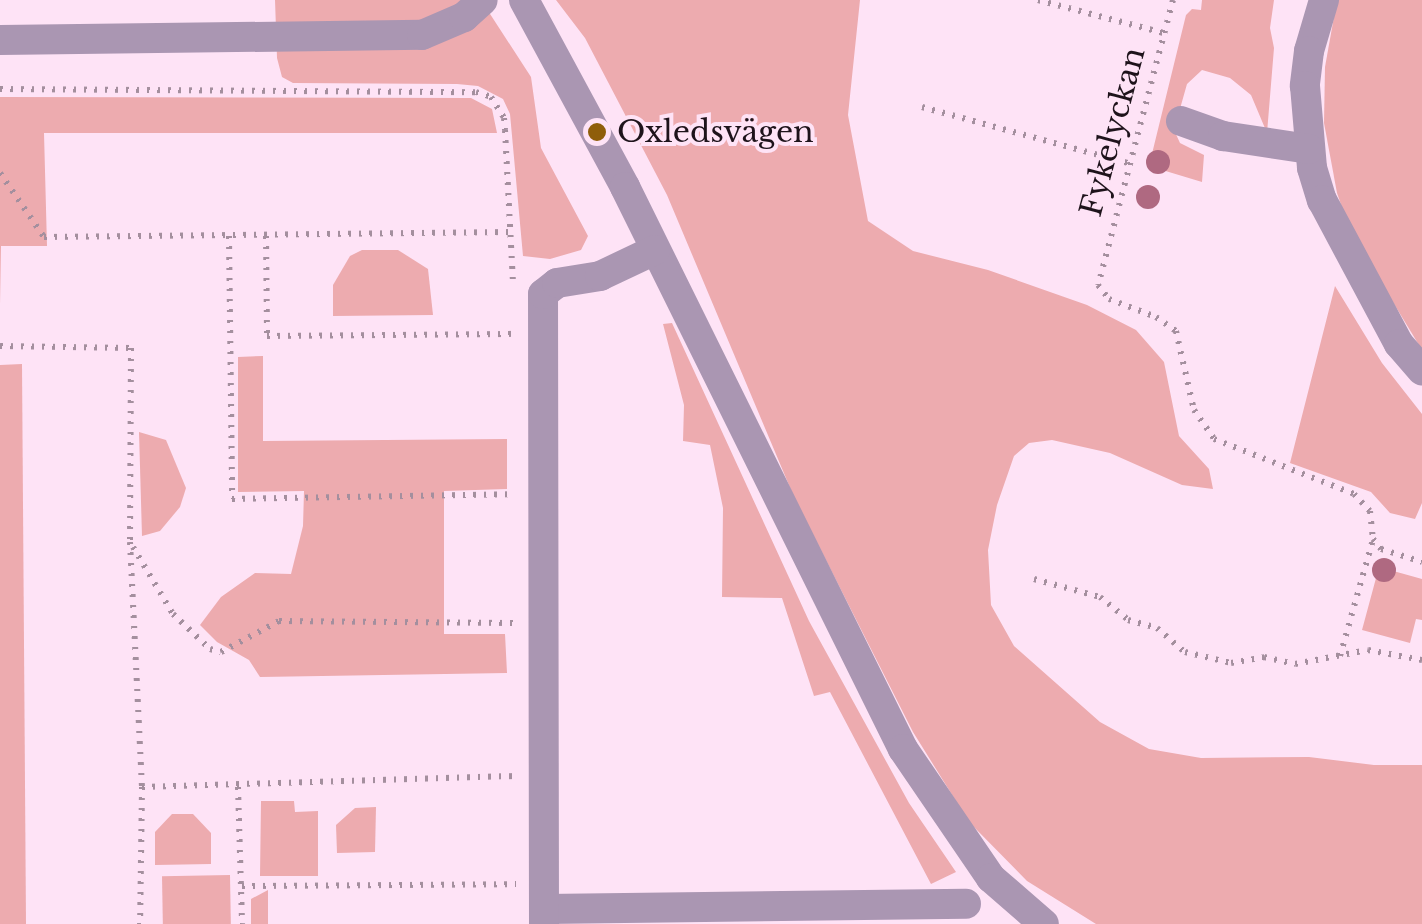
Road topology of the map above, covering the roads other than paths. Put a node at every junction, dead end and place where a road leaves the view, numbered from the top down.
1 (482, 0) edge
2 (524, 0) edge
3 (1324, 0) edge
4 (0, 40) edge
5 (1181, 120) dead end
6 (1309, 150) junction
7 (655, 250) junction
8 (1422, 370) edge
9 (990, 878) junction
10 (544, 906) edge
11 (966, 914) edge
12 (1044, 924) edge

1 - 4 street
2 - 7 street
3 - 6 street
5 - 6 street
6 - 8 street
7 - 9 street
7 - 10 street
9 - 11 street
9 - 12 street
10 - 11 street

